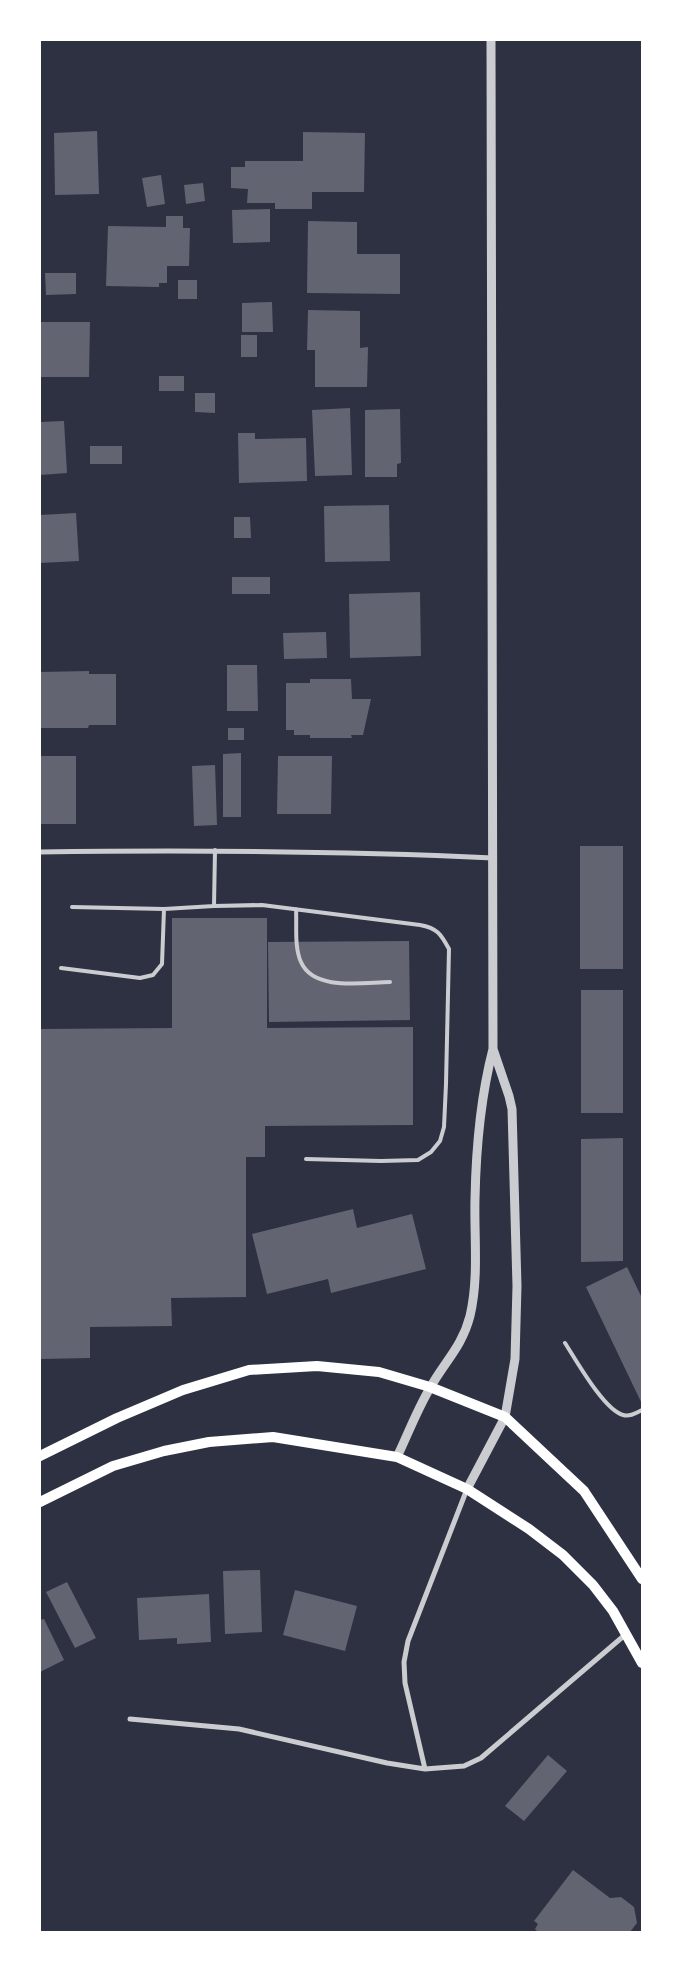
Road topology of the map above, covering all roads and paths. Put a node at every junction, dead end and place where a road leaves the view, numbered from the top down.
1 (492, 40) edge
2 (215, 850) junction
3 (40, 852) edge
4 (493, 858) junction
5 (214, 906) junction
6 (72, 907) dead end
7 (164, 909) junction
8 (296, 909) junction
9 (61, 968) dead end
10 (390, 982) dead end
11 (493, 1049) junction
12 (306, 1159) dead end
13 (565, 1343) dead end
14 (430, 1387) junction
15 (642, 1410) edge
16 (505, 1417) junction
17 (40, 1456) edge
18 (397, 1457) junction
19 (467, 1489) junction
20 (40, 1502) edge
21 (642, 1579) edge
22 (626, 1634) junction
23 (642, 1663) edge
24 (130, 1719) dead end
25 (425, 1769) junction

1 - 4 street
2 - 3 street
2 - 4 street
2 - 5 lane
4 - 11 street
5 - 7 lane
5 - 8 lane
6 - 7 lane
7 - 9 lane
8 - 10 lane
8 - 12 lane
11 - 14 street
11 - 16 street
13 - 15 lane
14 - 16 main road
14 - 17 main road
14 - 18 street
16 - 19 street
16 - 21 main road
18 - 19 main road
18 - 20 main road
19 - 22 main road
19 - 25 street
22 - 23 main road
22 - 25 street
24 - 25 street

